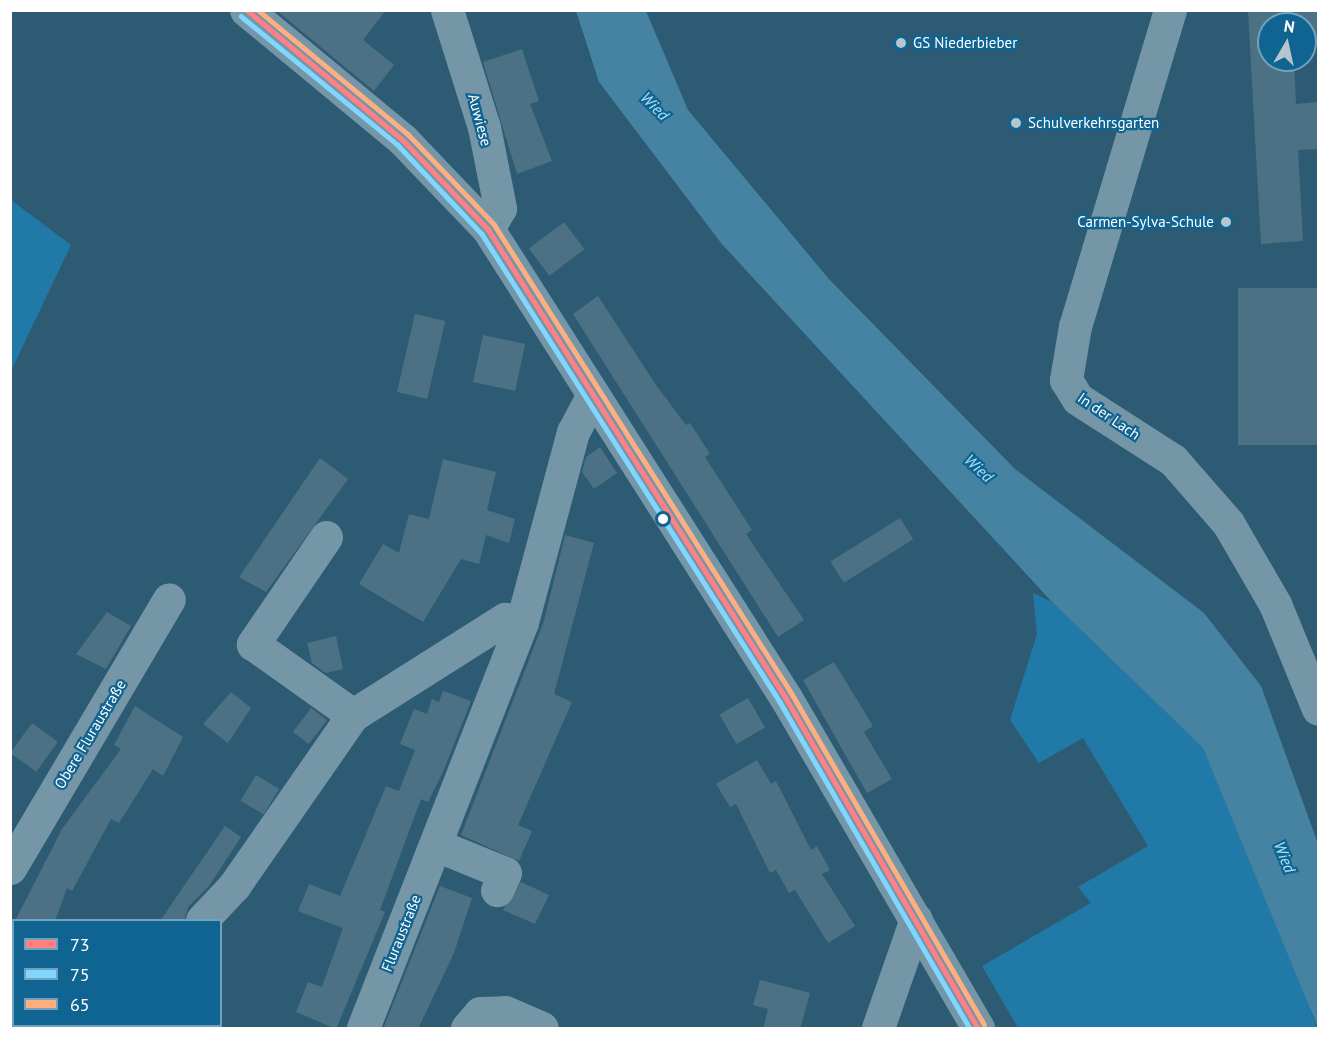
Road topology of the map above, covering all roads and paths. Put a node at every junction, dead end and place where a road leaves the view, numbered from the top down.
1 (246, 10) edge
2 (447, 10) edge
3 (1170, 10) edge
4 (488, 229) junction
5 (592, 397) junction
6 (326, 537) dead end
7 (169, 599) dead end
8 (522, 622) junction
9 (1318, 709) edge
10 (353, 715) junction
11 (436, 845) junction
12 (10, 868) edge
13 (497, 890) dead end
14 (204, 919) edge
15 (916, 919) junction
16 (363, 1029) edge
17 (467, 1029) edge
18 (542, 1029) edge
19 (878, 1029) edge
20 (978, 1029) edge

1 - 4 street
2 - 4 street, Auwiese
3 - 9 street, In der Lach
4 - 5 street
5 - 8 street, Fluraustraße
5 - 15 street
6 - 10 street
7 - 12 street, Obere Fluraustraße
8 - 10 street
8 - 11 street, Fluraustraße
10 - 14 street
11 - 13 street
11 - 16 street, Fluraustraße
15 - 19 street
15 - 20 street
17 - 18 street

